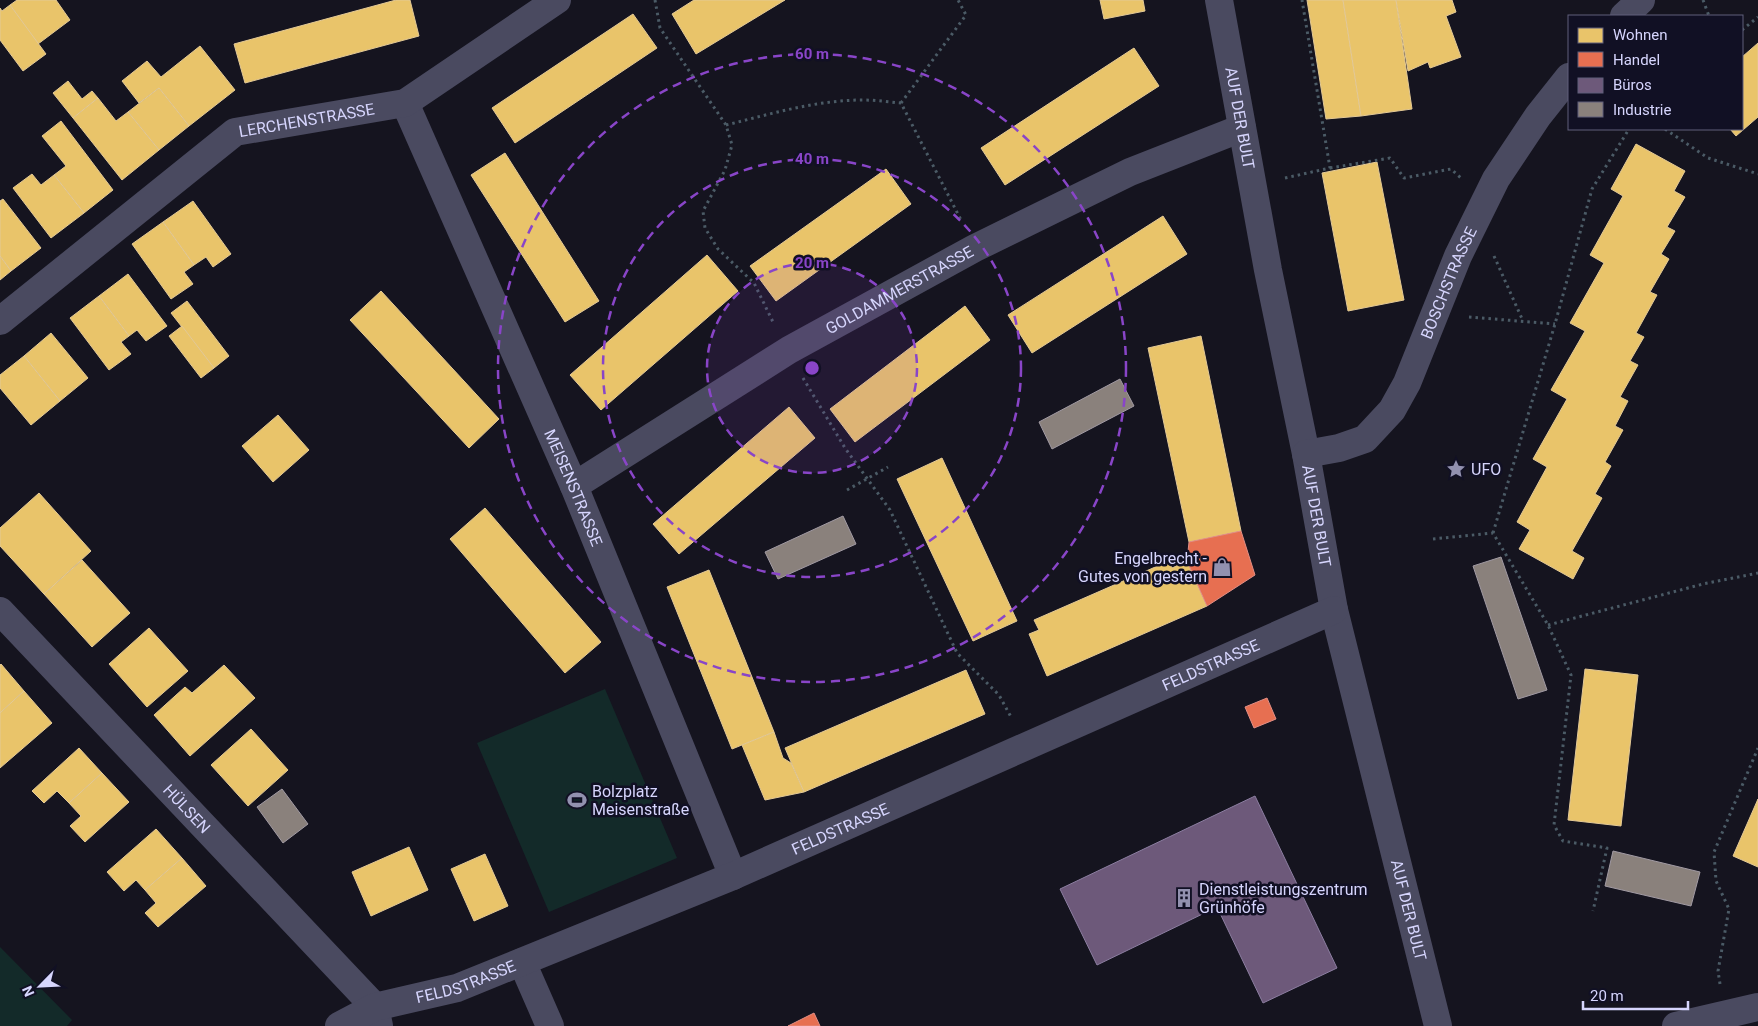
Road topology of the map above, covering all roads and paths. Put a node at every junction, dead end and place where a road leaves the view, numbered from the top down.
1 (556, 0) edge
2 (655, 0) edge
3 (958, 0) edge
4 (1219, 0) edge
5 (1302, 0) edge
6 (1641, 0) edge
7 (1704, 0) edge
8 (1625, 15) edge
9 (1709, 15) edge
10 (1758, 17) edge
11 (1743, 29) edge
12 (1568, 78) edge
13 (404, 103) junction
14 (902, 103) junction
15 (726, 125) junction
16 (1242, 128) junction
17 (1628, 130) edge
18 (1666, 130) edge
19 (1330, 168) junction
20 (1758, 174) edge
21 (1252, 185) junction
22 (1481, 208) junction
23 (975, 248) junction
24 (1435, 314) junction
25 (0, 321) edge
26 (1523, 321) junction
27 (1555, 324) junction
28 (788, 350) junction
29 (1306, 454) junction
30 (888, 467) dead end
31 (866, 479) junction
32 (574, 486) junction
33 (847, 490) dead end
34 (1493, 532) junction
35 (1433, 539) dead end
36 (1758, 573) edge
37 (1334, 610) junction
38 (0, 611) edge
39 (1548, 624) junction
40 (1027, 746) junction
41 (1758, 748) edge
42 (733, 876) junction
43 (1593, 911) dead end
44 (522, 962) junction
45 (1758, 1007) edge
46 (1726, 1014) junction
47 (377, 1016) edge
48 (339, 1026) edge
49 (550, 1026) edge
50 (1438, 1026) edge
51 (1676, 1026) edge

1 - 13 street, LERCHENSTRASSE
2 - 15 path
3 - 14 path
4 - 16 street, AUF DER BULT
5 - 19 path
6 - 8 street
7 - 9 path
10 - 11 path
12 - 22 street, BOSCHSTRASSE
13 - 25 street, LERCHENSTRASSE
13 - 32 street, MEISENSTRASSE
14 - 15 path
14 - 23 path
15 - 28 path
16 - 21 street, AUF DER BULT
16 - 23 street, GOLDAMMERSTRASSE
17 - 27 path
18 - 20 path
19 - 21 path
19 - 22 path
21 - 29 street, AUF DER BULT
22 - 24 street, BOSCHSTRASSE
22 - 26 path
23 - 28 street, GOLDAMMERSTRASSE
24 - 26 path
24 - 29 street, BOSCHSTRASSE
26 - 27 path
27 - 34 path
28 - 31 path
28 - 32 street, GOLDAMMERSTRASSE
29 - 37 street, AUF DER BULT
30 - 31 path
31 - 33 path
31 - 40 path
32 - 42 street, MEISENSTRASSE
34 - 35 path
34 - 39 path
36 - 39 path
37 - 40 street, FELDSTRASSE
37 - 50 street, AUF DER BULT
38 - 47 street, HÜLSEN
39 - 43 path
40 - 42 street, FELDSTRASSE
41 - 46 path
42 - 44 street, FELDSTRASSE
44 - 47 street, FELDSTRASSE
44 - 49 street
45 - 46 street
46 - 51 street
47 - 48 street, FELDSTRASSE

